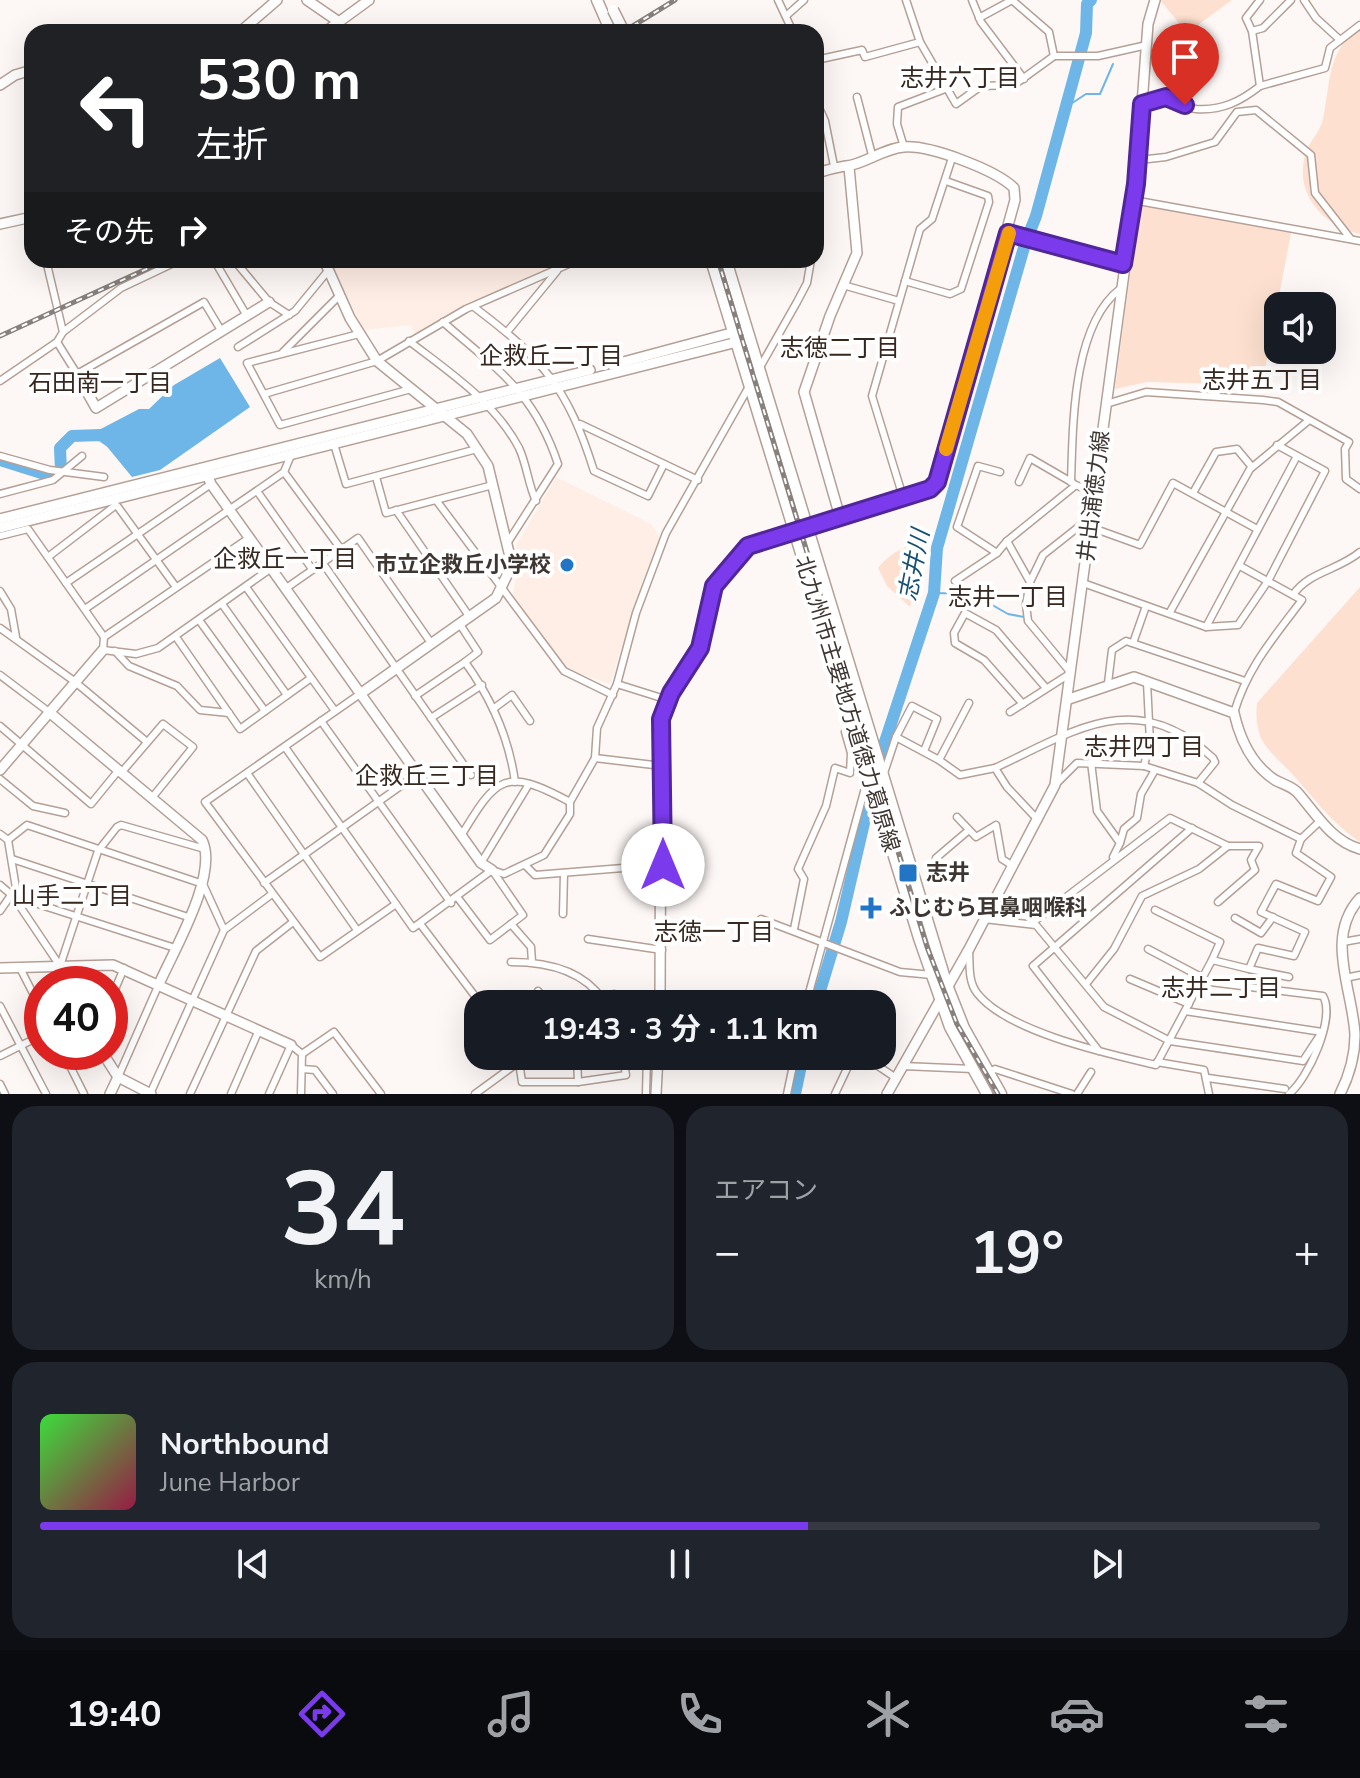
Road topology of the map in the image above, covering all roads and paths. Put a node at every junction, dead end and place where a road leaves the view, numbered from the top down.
1 (277, 0) edge
2 (307, 0) edge
3 (369, 0) edge
4 (597, 0) edge
5 (778, 0) edge
6 (804, 0) edge
7 (906, 0) edge
8 (972, 0) edge
9 (1012, 0) edge
10 (1155, 0) edge
11 (1260, 0) edge
12 (1291, 0) edge
13 (1304, 0) edge
14 (608, 8) edge
15 (786, 16) junction
16 (979, 18) junction
17 (339, 22) junction
18 (249, 24) edge
19 (336, 24) edge
20 (790, 24) edge
21 (1360, 25) edge
22 (1252, 31) junction
23 (1340, 40) junction
24 (920, 42) junction
25 (1147, 45) junction
26 (1054, 56) junction
27 (824, 58) edge
28 (24, 72) edge
29 (1024, 79) junction
30 (0, 85) edge
31 (1260, 86) junction
32 (945, 89) junction
33 (857, 97) dead end
34 (1142, 104) junction
35 (824, 119) edge
36 (904, 147) junction
37 (872, 155) junction
38 (952, 158) junction
39 (1139, 160) junction
40 (834, 166) junction
41 (849, 167) junction
42 (824, 170) edge
43 (946, 181) junction
44 (1133, 200) junction
45 (24, 219) edge
46 (0, 224) edge
47 (1008, 233) junction
48 (1350, 238) junction
49 (1360, 241) edge
50 (1123, 264) junction
51 (48, 268) edge
52 (163, 268) edge
53 (219, 268) edge
54 (241, 268) edge
55 (326, 268) edge
56 (563, 268) edge
57 (713, 268) edge
58 (728, 268) edge
59 (810, 268) edge
60 (557, 271) junction
61 (327, 272) junction
62 (905, 281) junction
63 (843, 285) junction
64 (1120, 289) junction
65 (339, 296) junction
66 (899, 301) junction
67 (269, 302) junction
68 (473, 307) junction
69 (289, 315) junction
70 (247, 316) junction
71 (443, 322) junction
72 (63, 332) junction
73 (222, 332) junction
74 (507, 332) junction
75 (359, 334) junction
76 (747, 334) junction
77 (735, 337) junction
78 (409, 341) junction
79 (57, 342) junction
80 (238, 347) dead end
81 (280, 355) junction
82 (377, 361) junction
83 (760, 369) junction
84 (77, 374) junction
85 (1, 379) edge
86 (557, 382) junction
87 (751, 388) junction
88 (411, 389) junction
89 (521, 393) junction
90 (264, 394) junction
91 (482, 401) junction
92 (1106, 404) junction
93 (442, 413) junction
94 (1308, 421) junction
95 (580, 424) junction
96 (334, 444) junction
97 (1277, 445) junction
98 (477, 449) junction
99 (291, 455) junction
100 (0, 456) edge
101 (82, 456) dead end
102 (1297, 456) junction
103 (664, 464) junction
104 (1252, 467) junction
105 (284, 472) junction
106 (1000, 472) dead end
107 (65, 473) junction
108 (208, 476) junction
109 (104, 477) dead end
110 (376, 477) junction
111 (698, 480) junction
112 (1019, 482) dead end
113 (1074, 483) junction
114 (493, 485) junction
115 (1360, 489) edge
116 (257, 491) junction
117 (1093, 493) junction
118 (1193, 493) junction
119 (0, 494) edge
120 (903, 497) junction
121 (436, 500) junction
122 (536, 501) junction
123 (115, 503) junction
124 (229, 510) junction
125 (396, 510) junction
126 (1227, 511) junction
127 (840, 517) junction
128 (0, 519) edge
129 (1091, 522) junction
130 (0, 528) edge
131 (806, 528) junction
132 (1257, 529) junction
133 (795, 532) junction
134 (137, 534) junction
135 (0, 536) edge
136 (249, 538) junction
137 (1007, 541) junction
138 (508, 542) junction
139 (341, 549) junction
140 (1360, 552) edge
141 (997, 553) junction
142 (48, 557) junction
143 (156, 560) junction
144 (322, 562) junction
145 (1240, 566) junction
146 (270, 569) junction
147 (312, 569) junction
148 (955, 581) dead end
149 (1268, 581) junction
150 (1030, 582) junction
151 (66, 583) junction
152 (1083, 583) junction
153 (176, 587) junction
154 (246, 587) junction
155 (285, 589) junction
156 (503, 590) junction
157 (0, 591) edge
158 (1293, 595) junction
159 (222, 604) junction
160 (1146, 606) junction
161 (85, 609) junction
162 (1170, 612) junction
163 (469, 616) junction
164 (199, 620) junction
165 (459, 623) junction
166 (1206, 627) junction
167 (0, 628) edge
168 (16, 637) junction
169 (104, 637) junction
170 (176, 637) junction
171 (431, 643) junction
172 (1133, 643) junction
173 (103, 650) junction
174 (115, 651) junction
175 (465, 662) junction
176 (396, 668) junction
177 (1071, 673) junction
178 (0, 675) edge
179 (311, 678) junction
180 (74, 681) junction
181 (1245, 681) junction
182 (1147, 682) junction
183 (1108, 683) junction
184 (617, 684) junction
185 (482, 685) junction
186 (1046, 688) junction
187 (360, 694) junction
188 (287, 695) junction
189 (613, 695) junction
190 (415, 696) junction
191 (1069, 699) junction
192 (668, 700) junction
193 (969, 703) dead end
194 (1023, 704) junction
195 (493, 709) junction
196 (265, 711) junction
197 (335, 711) junction
198 (49, 712) junction
199 (1010, 712) dead end
200 (229, 713) junction
201 (1234, 713) junction
202 (431, 718) junction
203 (321, 721) junction
204 (530, 721) dead end
205 (1149, 723) junction
206 (0, 726) edge
207 (861, 730) junction
208 (896, 737) junction
209 (1062, 738) junction
210 (147, 742) junction
211 (21, 744) junction
212 (285, 747) junction
213 (924, 751) junction
214 (595, 758) junction
215 (939, 760) junction
216 (1091, 762) junction
217 (662, 766) junction
218 (1144, 766) junction
219 (995, 768) junction
220 (0, 770) edge
221 (1155, 770) junction
222 (120, 772) junction
223 (247, 773) junction
224 (869, 773) junction
225 (416, 775) junction
226 (471, 775) dead end
227 (0, 779) edge
228 (882, 779) junction
229 (515, 782) junction
230 (1198, 783) junction
231 (529, 784) junction
232 (1055, 785) junction
233 (151, 799) junction
234 (378, 802) junction
235 (570, 802) junction
236 (65, 813) dead end
237 (957, 817) dead end
238 (1038, 820) junction
239 (1319, 822) junction
240 (342, 828) junction
241 (1192, 828) junction
242 (969, 830) junction
243 (0, 834) edge
244 (461, 836) junction
245 (1301, 839) junction
246 (8, 840) junction
247 (1120, 843) junction
248 (1228, 846) junction
249 (1360, 849) edge
250 (207, 850) junction
251 (98, 851) junction
252 (304, 854) junction
253 (936, 858) dead end
254 (12, 859) junction
255 (1112, 860) junction
256 (481, 863) junction
257 (525, 865) junction
258 (663, 865) junction
259 (1013, 866) junction
260 (492, 870) junction
261 (564, 873) junction
262 (88, 882) junction
263 (264, 883) junction
264 (203, 884) junction
265 (0, 885) edge
266 (272, 894) junction
267 (13, 896) junction
268 (458, 898) junction
269 (1360, 898) edge
270 (1218, 902) dead end
271 (451, 903) junction
272 (396, 904) junction
273 (1155, 910) dead end
274 (0, 911) edge
275 (563, 914) dead end
276 (77, 915) junction
277 (188, 917) junction
278 (1273, 917) junction
279 (1235, 918) dead end
280 (761, 919) dead end
281 (984, 919) junction
282 (293, 922) junction
283 (1032, 923) junction
284 (511, 924) junction
285 (421, 925) junction
286 (794, 929) junction
287 (224, 930) junction
288 (357, 930) junction
289 (588, 939) dead end
290 (1360, 939) edge
291 (823, 940) junction
292 (1343, 942) junction
293 (1053, 947) junction
294 (175, 948) junction
295 (969, 949) junction
296 (1148, 949) dead end
297 (662, 950) junction
298 (1212, 960) junction
299 (511, 962) dead end
300 (532, 962) junction
301 (60, 966) junction
302 (111, 966) edge
303 (0, 968) edge
304 (20, 968) junction
305 (24, 968) edge
306 (1249, 969) junction
307 (128, 970) edge
308 (932, 975) junction
309 (1360, 975) edge
310 (24, 976) edge
311 (1289, 977) dead end
312 (1345, 978) junction
313 (1130, 979) dead end
314 (1202, 980) junction
315 (159, 984) junction
316 (1086, 984) junction
317 (947, 985) junction
318 (470, 990) edge
319 (594, 990) edge
320 (661, 990) edge
321 (810, 990) edge
322 (940, 996) junction
323 (194, 999) junction
324 (0, 1006) edge
325 (1187, 1007) junction
326 (227, 1014) junction
327 (1356, 1015) edge
328 (259, 1030) junction
329 (1322, 1032) junction
330 (1170, 1041) junction
331 (24, 1044) edge
332 (291, 1045) junction
333 (20, 1046) junction
334 (1099, 1051) junction
335 (1357, 1052) edge
336 (302, 1054) junction
337 (0, 1056) edge
338 (1157, 1062) junction
339 (903, 1066) junction
340 (302, 1069) junction
341 (973, 1069) junction
342 (71, 1070) edge
343 (114, 1070) edge
344 (506, 1070) edge
345 (522, 1070) edge
346 (578, 1070) edge
347 (625, 1070) edge
348 (649, 1070) edge
349 (653, 1070) edge
350 (792, 1070) edge
351 (846, 1070) edge
352 (884, 1070) edge
353 (1091, 1072) dead end
354 (988, 1073) junction
355 (118, 1077) junction
356 (896, 1078) junction
357 (1208, 1078) junction
358 (578, 1082) junction
359 (0, 1084) edge
360 (1287, 1092) edge
361 (5, 1094) edge
362 (46, 1094) edge
363 (82, 1094) edge
364 (94, 1094) edge
365 (110, 1094) edge
366 (150, 1094) edge
367 (190, 1094) edge
368 (231, 1094) edge
369 (269, 1094) edge
370 (301, 1094) edge
371 (333, 1094) edge
372 (381, 1094) edge
373 (475, 1094) edge
374 (646, 1094) edge
375 (656, 1094) edge
376 (787, 1094) edge
377 (835, 1094) edge
378 (887, 1094) edge
379 (987, 1094) edge
380 (1001, 1094) edge
381 (1074, 1094) edge
382 (1209, 1094) edge
383 (1340, 1094) edge

1 - 18 street
2 - 17 street
3 - 17 street
4 - 14 main road
5 - 15 street
6 - 15 street
7 - 24 street
8 - 16 street
9 - 16 street
9 - 26 street
10 - 25 street, 井出浦徳力線
11 - 22 street
12 - 22 street
13 - 23 street
15 - 20 street
16 - 29 street
17 - 19 street
21 - 23 street
22 - 31 street
23 - 31 street
24 - 27 street
24 - 32 street
25 - 26 street
25 - 34 street, 井出浦徳力線
26 - 29 street
28 - 30 street
29 - 32 street
31 - 34 street
32 - 36 street
33 - 37 street
34 - 39 street, 井出浦徳力線
35 - 40 street
36 - 37 street
36 - 38 street
37 - 41 street
38 - 43 street
38 - 47 street
39 - 44 street, 井出浦徳力線
39 - 48 street
40 - 41 street
40 - 42 street
41 - 63 street
43 - 62 street
43 - 62 street
44 - 48 street
44 - 50 street, 井出浦徳力線
45 - 46 street
47 - 50 street
47 - 120 street
48 - 49 street
50 - 64 street, 井出浦徳力線
51 - 72 street
52 - 72 street
53 - 70 street
54 - 67 street
55 - 61 street
56 - 60 street
57 - 77 main road, 北九州市主要地方道徳力葛原線
58 - 76 main road, 北九州市主要地方道徳力葛原線
59 - 83 street
60 - 68 street
60 - 74 street
61 - 65 street
61 - 69 street
62 - 66 street
63 - 66 street
63 - 127 street
64 - 92 street, 井出浦徳力線
64 - 113 street
65 - 75 street
65 - 81 street
66 - 120 street
67 - 69 street
67 - 70 street
68 - 71 street
68 - 74 street
69 - 80 street
70 - 73 street
71 - 78 street
71 - 89 street
72 - 79 street
73 - 84 street
73 - 84 street
74 - 86 street
75 - 81 street
75 - 82 street
76 - 77 street
76 - 83 main road, 北九州市主要地方道徳力葛原線
77 - 86 street
77 - 87 main road, 北九州市主要地方道徳力葛原線
78 - 82 street
78 - 91 street
79 - 84 street
79 - 85 street
81 - 90 street
82 - 88 street
82 - 90 street
83 - 87 street
83 - 131 main road, 北九州市主要地方道徳力葛原線
86 - 89 street
86 - 95 street
87 - 111 street
87 - 133 main road, 北九州市主要地方道徳力葛原線
88 - 90 street
88 - 93 street
89 - 91 street
89 - 122 street
91 - 93 street
91 - 122 street
92 - 94 street
92 - 117 street, 井出浦徳力線
93 - 96 street
93 - 98 street
93 - 108 street
94 - 97 street
94 - 115 street
95 - 103 street
95 - 103 street
96 - 99 street
96 - 110 street
97 - 102 street
97 - 104 street
98 - 110 street
98 - 114 street
99 - 105 street
99 - 108 street
100 - 107 street
101 - 107 street
102 - 132 street
102 - 149 street
103 - 111 street
104 - 118 street
104 - 126 street
105 - 116 street
105 - 139 street
106 - 141 street
107 - 109 street
107 - 119 street
108 - 123 street
108 - 124 street
108 - 128 street
108 - 134 street
110 - 125 street
111 - 184 street
112 - 113 street
113 - 117 street
113 - 137 street
114 - 121 street
114 - 138 street
116 - 124 street
116 - 147 street
117 - 129 street, 井出浦徳力線
118 - 126 street
118 - 129 street
120 - 127 street
121 - 125 street
121 - 156 street
122 - 138 street
123 - 130 street
123 - 134 street
123 - 142 street
124 - 136 street
124 - 143 street
125 - 163 street
126 - 132 street
126 - 162 street
127 - 131 street
129 - 150 street
129 - 152 street, 井出浦徳力線
131 - 133 street
131 - 207 main road, 北九州市主要地方道徳力葛原線
132 - 145 street
133 - 192 street
133 - 207 main road, 北九州市主要地方道徳力葛原線
134 - 143 street
134 - 151 street
135 - 142 street
136 - 146 street
136 - 153 street
137 - 141 street
137 - 150 street
138 - 156 street
139 - 144 street
139 - 171 street
140 - 158 street
141 - 148 street
142 - 151 street
143 - 153 street
143 - 161 street
144 - 147 street
144 - 176 street
145 - 149 street
145 - 166 street
146 - 154 street
146 - 155 street
147 - 155 street
149 - 158 street
149 - 166 street
150 - 177 street
151 - 161 street
152 - 160 street
152 - 177 street, 井出浦徳力線
153 - 169 street
154 - 159 street
154 - 179 street
155 - 187 street
156 - 163 street
156 - 189 street
157 - 168 street
158 - 181 street
159 - 164 street
159 - 188 street
160 - 162 street
160 - 172 street
161 - 169 street
162 - 166 street
163 - 165 street
164 - 170 street
164 - 196 street
165 - 171 street
165 - 175 street
167 - 168 street
168 - 180 street
169 - 173 street
170 - 174 street
170 - 200 street
171 - 176 street
172 - 181 street
172 - 183 street
173 - 174 street
173 - 180 street
174 - 200 street
175 - 185 street
175 - 190 street
176 - 187 street
176 - 190 street
177 - 186 street
177 - 191 street, 井出浦徳力線
178 - 198 street
179 - 188 street
179 - 197 street
180 - 198 street
180 - 210 street
181 - 201 street
182 - 183 street
182 - 201 street
182 - 205 street
183 - 191 street
184 - 189 street
184 - 192 street
185 - 195 street
185 - 202 street
186 - 194 street
186 - 194 street
187 - 197 street
187 - 225 street
188 - 196 street
189 - 214 street
190 - 202 street
191 - 209 street, 井出浦徳力線
192 - 217 street
193 - 215 street
194 - 199 street
195 - 204 street
195 - 229 street
196 - 200 street
197 - 203 street
198 - 211 street
198 - 222 street
201 - 239 street
202 - 226 street
203 - 212 street
203 - 234 street
205 - 209 street
205 - 218 street
205 - 230 street
206 - 211 street
207 - 224 main road, 北九州市主要地方道徳力葛原線
207 - 228 main road, 北九州市主要地方道徳力葛原線
207 - 286 street
208 - 213 street
208 - 213 street
208 - 228 street
209 - 219 street
209 - 232 street, 井出浦徳力線
210 - 222 street
210 - 233 street
211 - 220 street
211 - 222 street
212 - 223 street
212 - 240 street
213 - 215 street
214 - 217 street
214 - 235 street
215 - 219 street
216 - 218 street
216 - 232 street
216 - 247 street
217 - 258 street
218 - 221 street
219 - 238 street
221 - 230 street
221 - 247 street
222 - 233 street
223 - 252 street
223 - 263 street
224 - 291 street
224 - 308 main road, 北九州市主要地方道徳力葛原線
225 - 234 street
225 - 244 street
227 - 236 street
228 - 317 main road, 北九州市主要地方道徳力葛原線
229 - 231 street
229 - 244 street
230 - 245 street
231 - 235 street
231 - 256 street
232 - 238 street, 井出浦徳力線
233 - 250 street
234 - 240 street
234 - 271 street
235 - 257 street
237 - 242 street
238 - 259 street, 井出浦徳力線
239 - 245 street
239 - 249 street
240 - 252 street
240 - 272 street
241 - 248 street
241 - 255 street
241 - 293 street
242 - 253 street
242 - 259 street
243 - 246 street
244 - 256 street
245 - 278 street
246 - 251 street
246 - 254 street
247 - 255 street
248 - 270 street
248 - 316 street
250 - 251 street
250 - 264 street
251 - 262 street
251 - 264 street
252 - 263 street
252 - 288 street
254 - 262 street
254 - 267 street
255 - 283 street
256 - 260 street
257 - 260 street
257 - 261 street
258 - 261 street
258 - 297 street
259 - 281 street, 井出浦徳力線
260 - 268 street
260 - 284 street
261 - 275 street
262 - 276 street
262 - 277 street
263 - 266 street
264 - 277 street
264 - 287 street
265 - 267 street
266 - 282 street
266 - 287 street
267 - 274 street
267 - 276 street
267 - 301 street
268 - 271 street
268 - 284 street
269 - 292 street
271 - 285 street
272 - 285 street
272 - 288 street
273 - 298 street
276 - 294 street
276 - 301 street
277 - 294 street
278 - 279 street
278 - 306 street
280 - 286 street
281 - 283 street
281 - 295 street, 井出浦徳力線
282 - 288 street
282 - 326 street
283 - 293 street
284 - 300 street
285 - 318 street
286 - 291 street
287 - 323 street
289 - 297 street
290 - 292 street
291 - 308 street
291 - 321 street
292 - 312 street
293 - 316 street
293 - 334 street
294 - 315 street
295 - 317 street, 井出浦徳力線
295 - 334 street
296 - 314 street
297 - 320 street
298 - 306 street
298 - 314 street
299 - 300 street
300 - 319 street
301 - 302 street
303 - 304 street
304 - 305 street
304 - 310 street
306 - 311 street
307 - 315 street
308 - 322 main road, 北九州市主要地方道徳力葛原線
309 - 312 street
312 - 327 street
313 - 325 street
314 - 325 street
314 - 329 street
315 - 323 street
315 - 355 street
316 - 330 street
317 - 322 street, 井出浦徳力線
317 - 354 main road, 北九州市主要地方道徳力葛原線
322 - 339 street, 井出浦徳力線
322 - 341 main road, 北九州市主要地方道徳力葛原線
323 - 326 street
323 - 366 street
324 - 333 street
325 - 329 street
325 - 330 street
326 - 328 street
326 - 367 street
327 - 335 street
328 - 332 street
328 - 368 street
329 - 330 street
329 - 360 street
330 - 338 street
331 - 333 street
332 - 336 street
332 - 369 street
333 - 337 street
333 - 362 street
334 - 338 street
335 - 383 street
336 - 340 street
336 - 372 street
338 - 357 street
339 - 341 street
339 - 356 street, 井出浦徳力線
340 - 370 street
340 - 371 street
341 - 379 main road, 北九州市主要地方道徳力葛原線
342 - 363 street
343 - 355 street
344 - 373 street
345 - 358 street
346 - 358 street
347 - 358 street
348 - 374 street
349 - 375 street
350 - 376 street
351 - 377 street
352 - 356 street
353 - 381 street
354 - 380 main road, 北九州市主要地方道徳力葛原線
354 - 381 street
355 - 365 street
355 - 366 street
356 - 378 street, 井出浦徳力線
357 - 360 street
357 - 382 street
359 - 361 street
363 - 364 street

